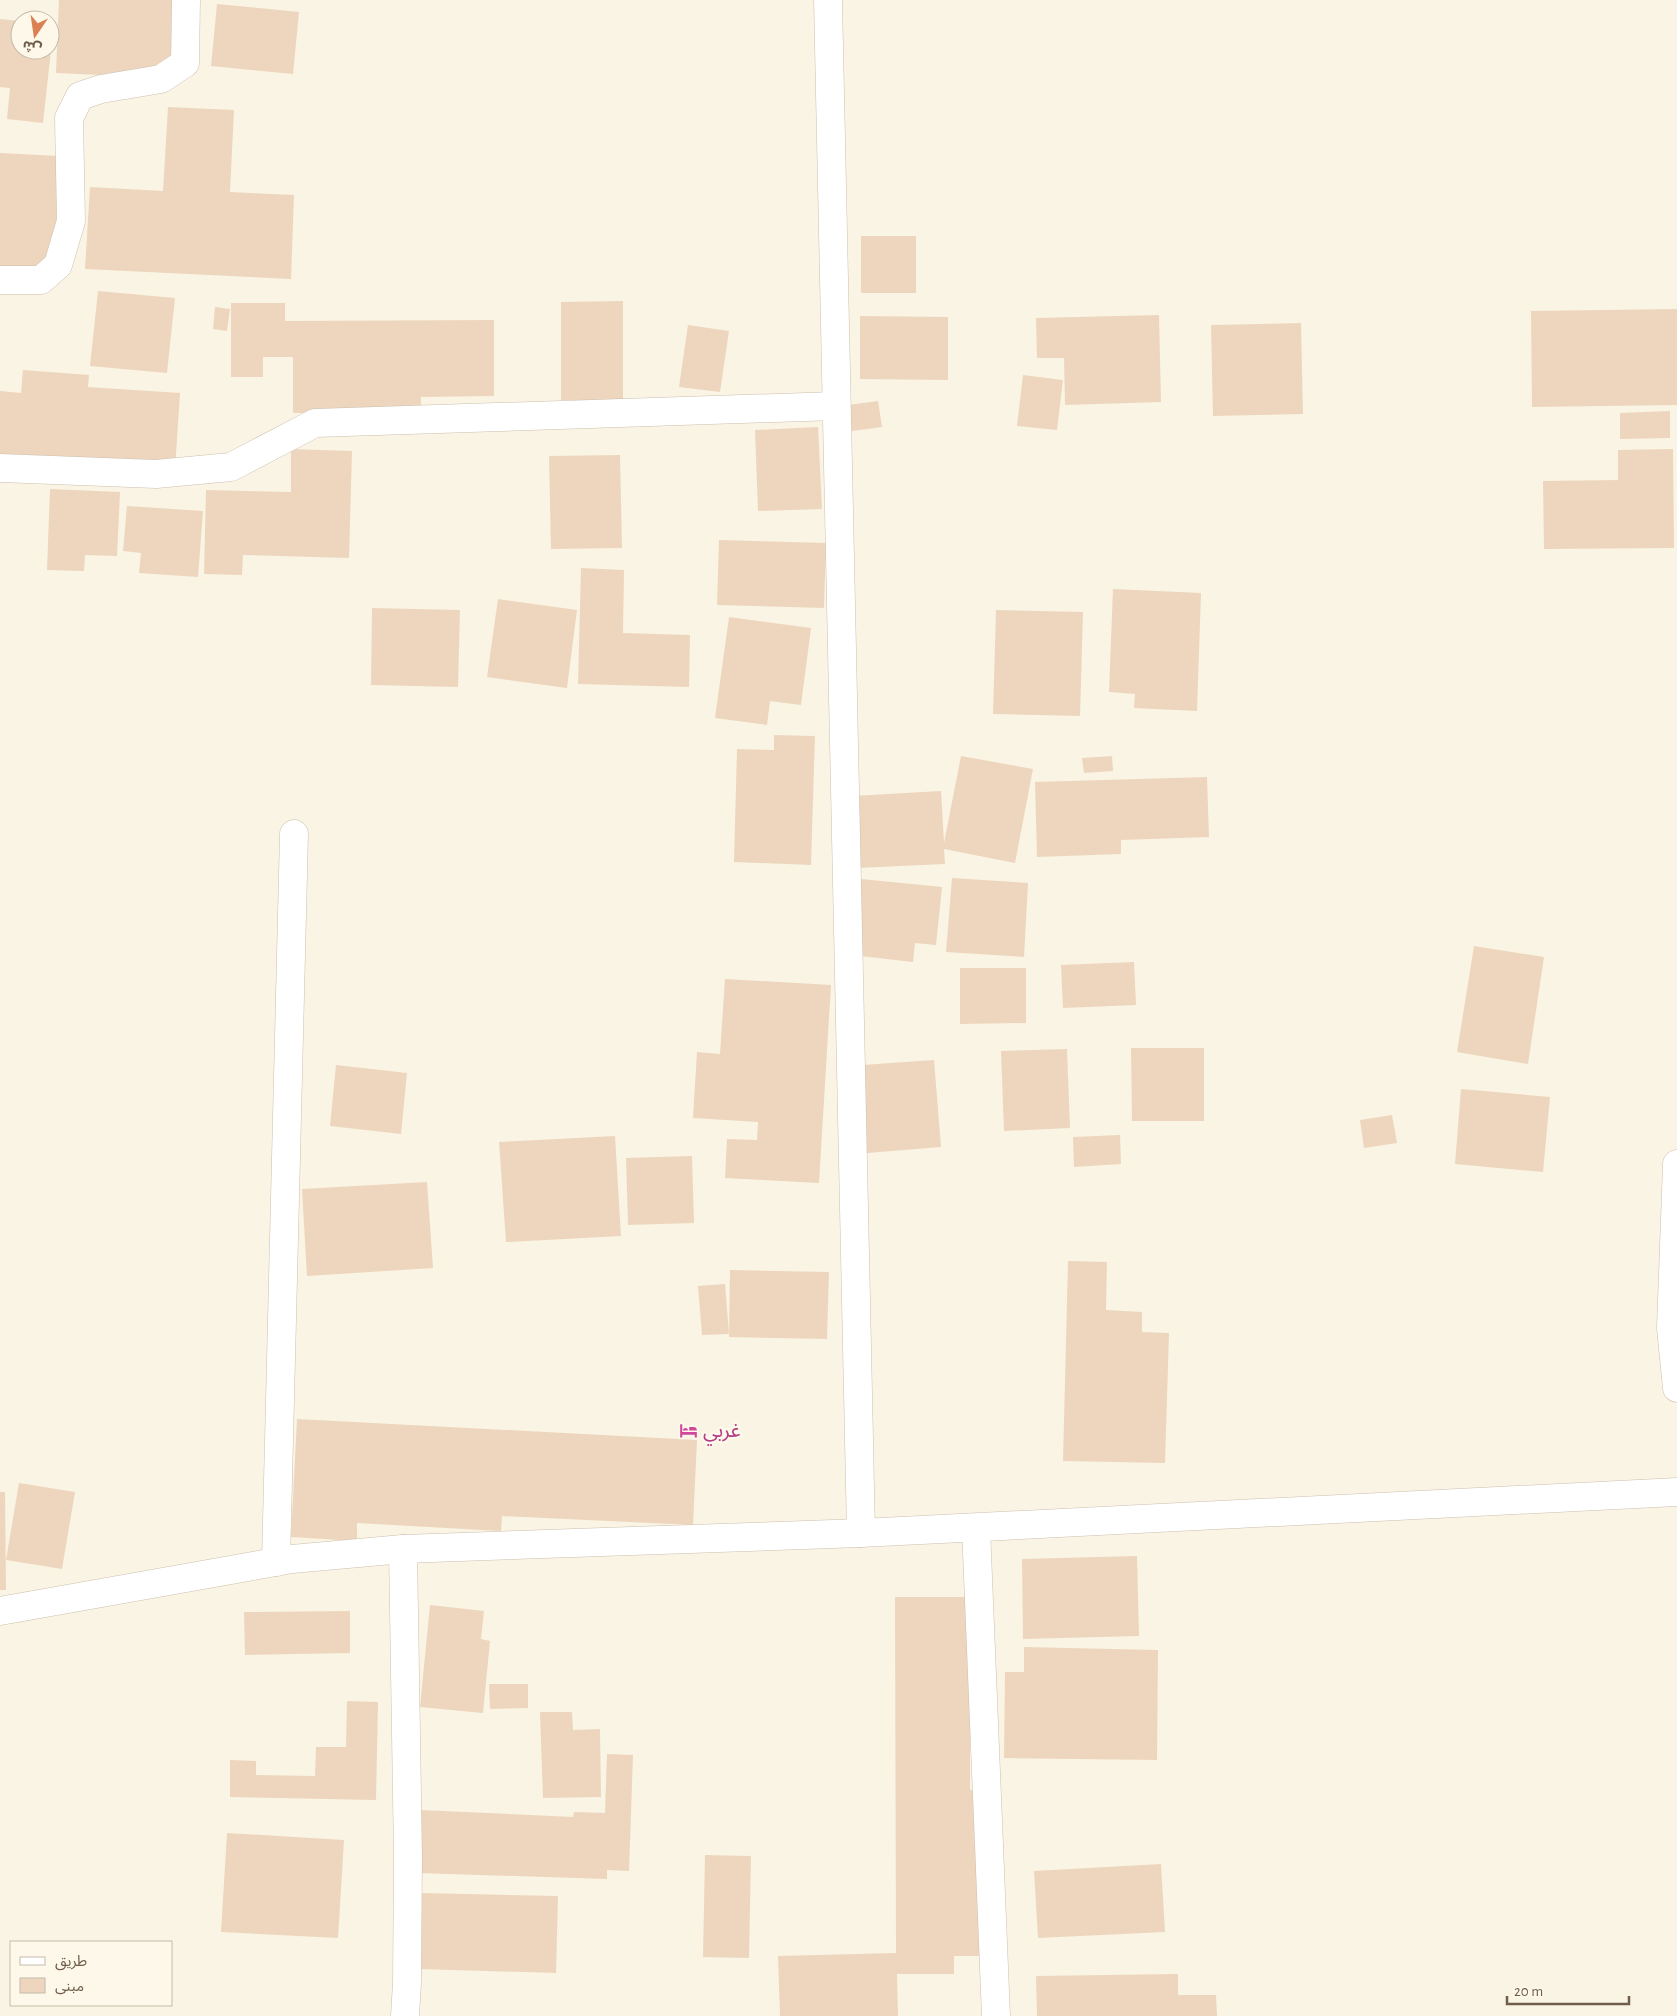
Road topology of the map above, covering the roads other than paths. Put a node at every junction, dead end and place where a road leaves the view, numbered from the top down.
1 (186, 0) edge
2 (828, 0) edge
3 (0, 280) edge
4 (835, 406) junction
5 (0, 468) edge
6 (294, 834) dead end
7 (1677, 1164) edge
8 (1677, 1388) edge
9 (1677, 1492) edge
10 (976, 1528) junction
11 (861, 1533) junction
12 (403, 1549) junction
13 (276, 1562) junction
14 (0, 1611) edge
15 (405, 2016) edge
16 (996, 2016) edge

1 - 3 street
2 - 4 street
4 - 5 street
4 - 11 street
6 - 13 street
7 - 8 street
9 - 10 street
10 - 11 street
10 - 16 street
11 - 12 street
12 - 13 street
12 - 15 street
13 - 14 street

